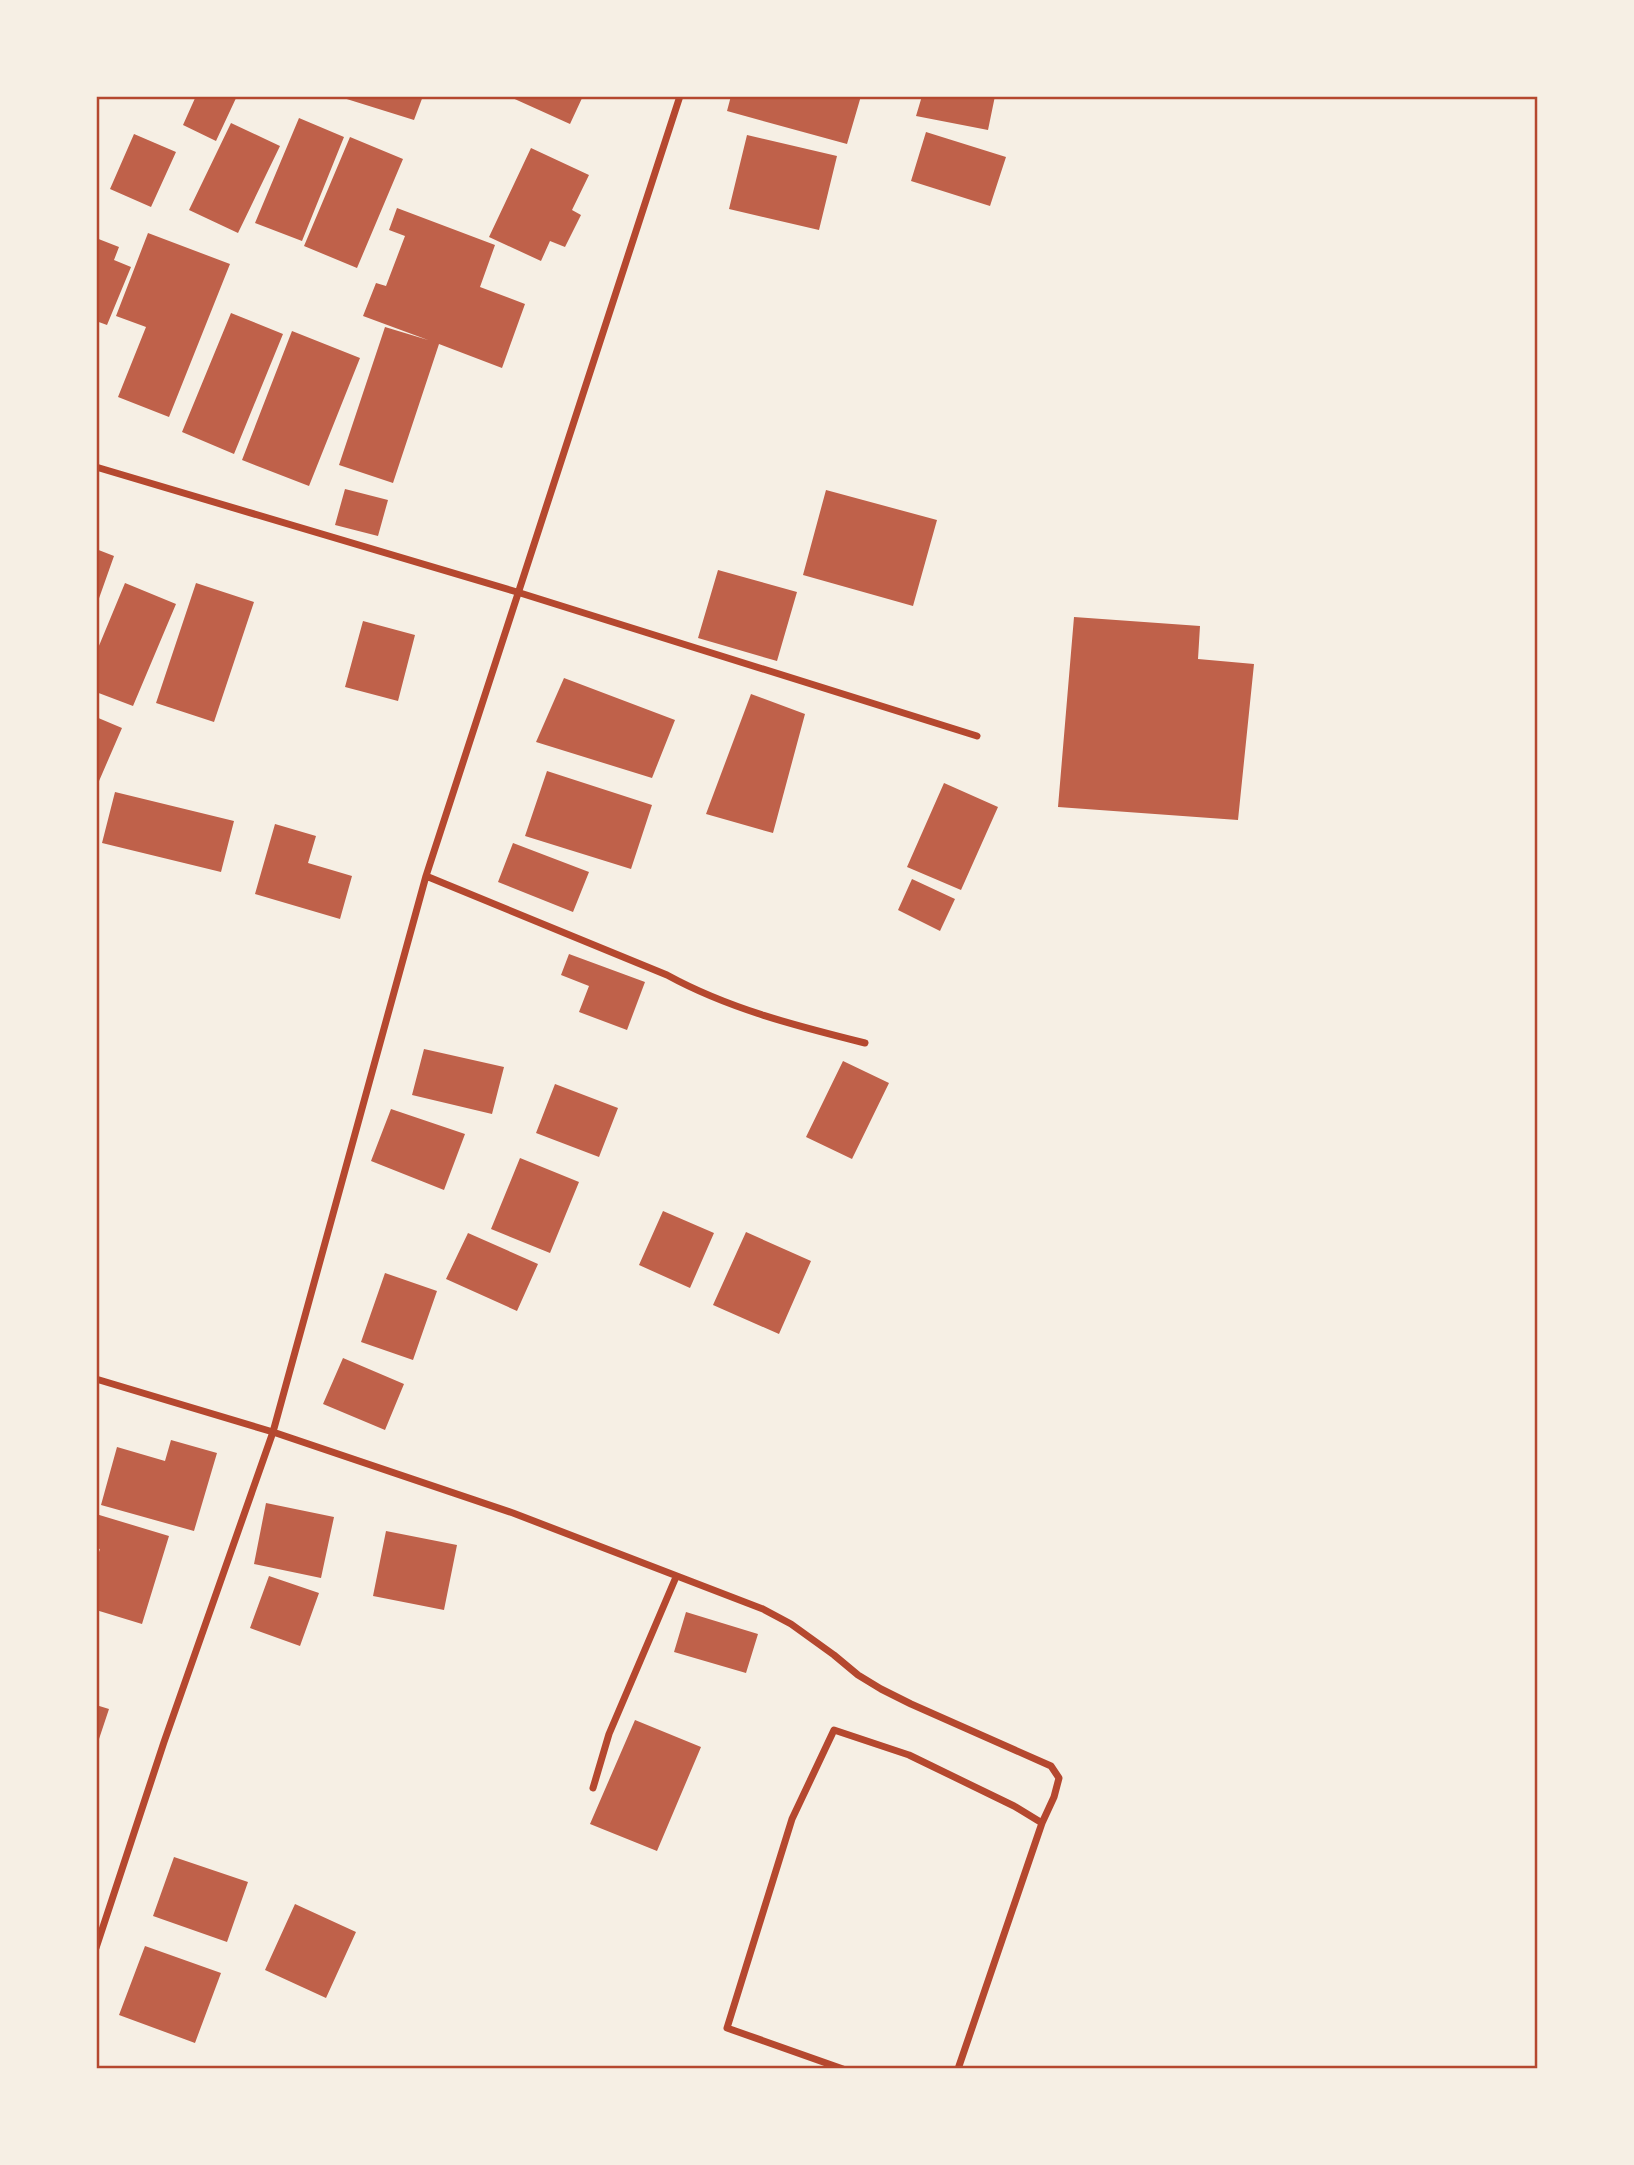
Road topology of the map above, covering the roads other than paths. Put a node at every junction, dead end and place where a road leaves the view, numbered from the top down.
1 (680, 96) edge
2 (96, 467) edge
3 (517, 592) junction
4 (977, 736) dead end
5 (426, 876) junction
6 (865, 1043) dead end
7 (96, 1379) edge
8 (273, 1432) junction
9 (676, 1577) junction
10 (593, 1788) dead end
11 (1042, 1823) junction
12 (96, 1948) edge
13 (843, 2069) edge
14 (958, 2069) edge

1 - 3 street
2 - 3 street
3 - 4 street
3 - 5 street
5 - 6 street
5 - 8 street
7 - 8 street
8 - 9 street
8 - 12 street
9 - 10 street
9 - 11 street
11 - 13 street
11 - 14 street

